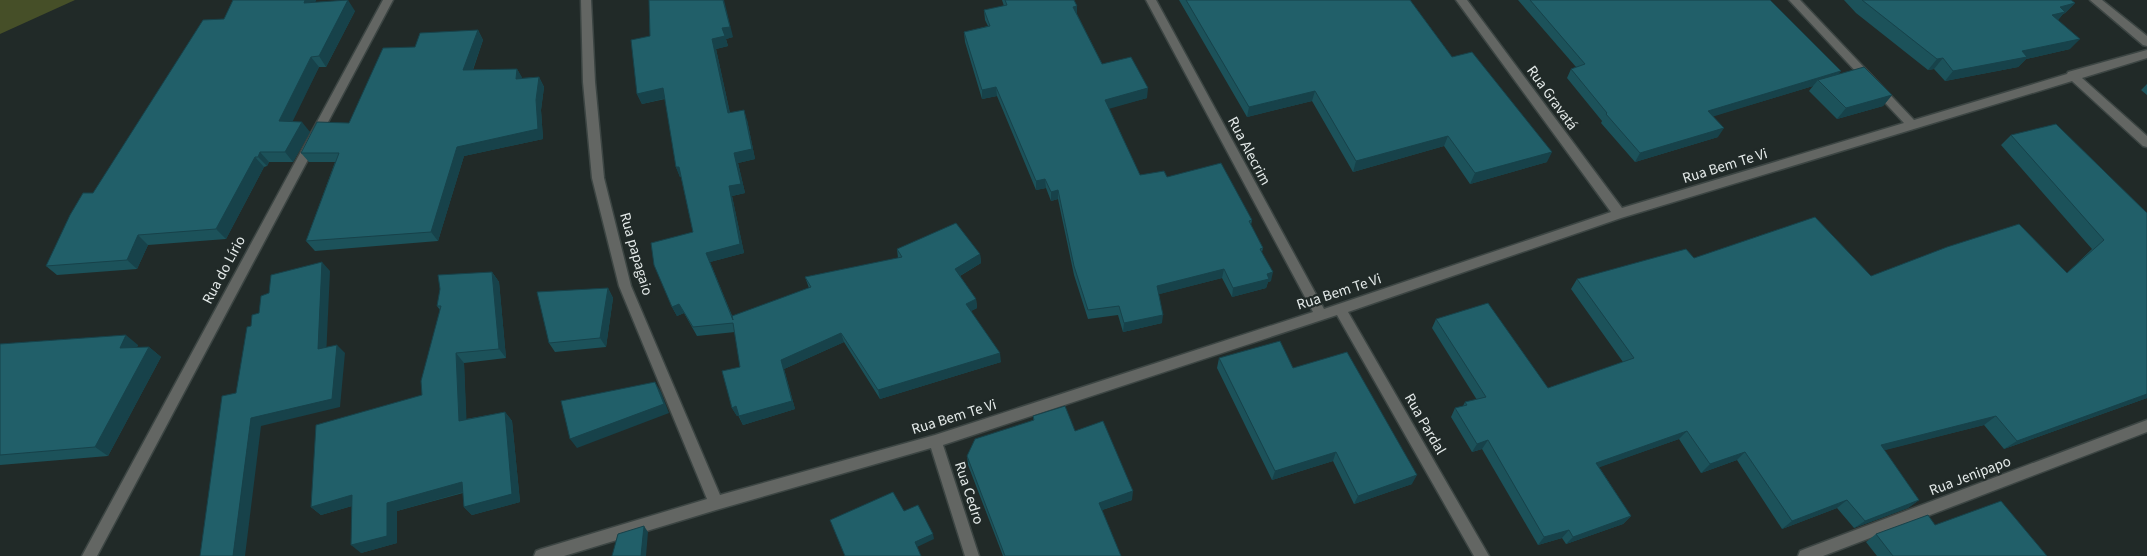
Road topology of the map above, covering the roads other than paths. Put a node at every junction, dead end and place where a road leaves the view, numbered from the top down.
1 (388, 0) edge
2 (586, 0) edge
3 (1151, 0) edge
4 (1461, 0) edge
5 (1794, 0) edge
6 (2096, 0) edge
7 (2147, 42) edge
8 (2147, 54) edge
9 (2072, 75) junction
10 (1913, 126) junction
11 (2147, 143) edge
12 (1619, 214) junction
13 (1340, 309) junction
14 (1321, 316) junction
15 (2147, 426) edge
16 (935, 441) junction
17 (716, 503) junction
18 (89, 556) edge
19 (541, 556) edge
20 (972, 556) edge
21 (1482, 556) edge
22 (1805, 556) edge

1 - 18 street, Rua do Lírio
2 - 17 street, Rua papagaio
3 - 14 street, Rua Alecrim
4 - 12 street, Rua Gravatá
5 - 10 street
6 - 7 street
8 - 9 street, Rua Bem Te Vi
9 - 10 street, Rua Bem Te Vi
9 - 11 street
10 - 12 street, Rua Bem Te Vi
12 - 13 street, Rua Bem Te Vi
13 - 14 street, Rua Bem Te Vi
13 - 21 street, Rua Pardal
14 - 16 street, Rua Bem Te Vi
15 - 22 street, Rua Jenipapo
16 - 17 street, Rua Bem Te Vi
16 - 20 street, Rua Cedro
17 - 19 street, Rua Bem Te Vi

